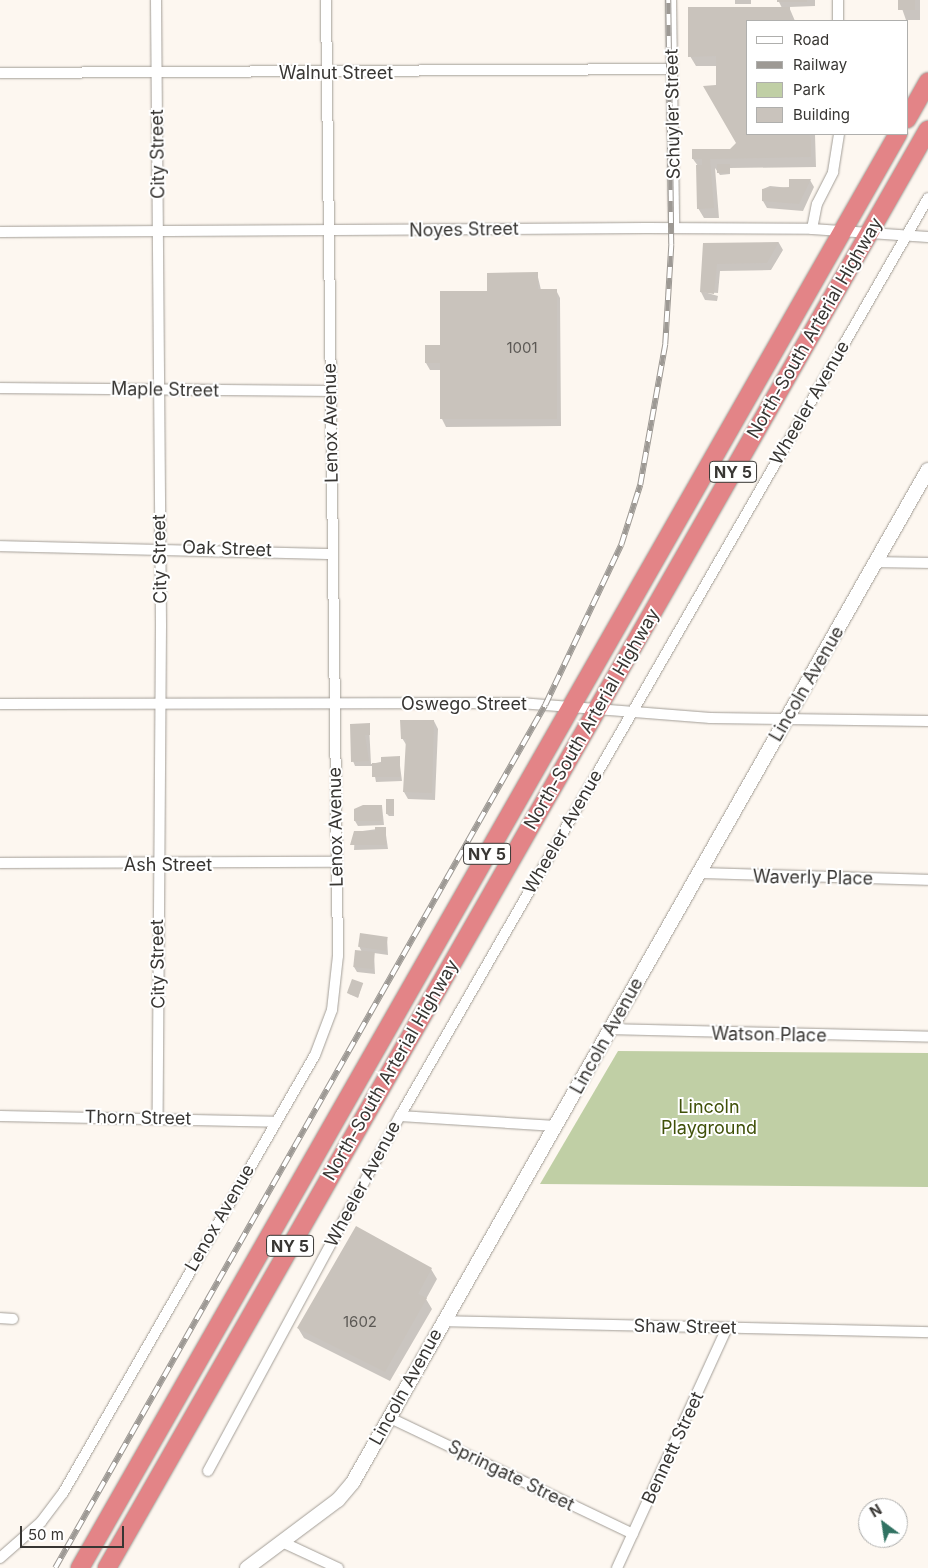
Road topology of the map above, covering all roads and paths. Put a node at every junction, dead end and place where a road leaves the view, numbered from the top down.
1 (156, 0) edge
2 (326, 0) edge
3 (671, 0) edge
4 (838, 0) edge
5 (838, 20) edge
6 (672, 69) junction
7 (0, 73) edge
8 (156, 74) junction
9 (326, 74) junction
10 (928, 82) edge
11 (908, 117) edge
12 (928, 130) edge
13 (839, 135) edge
14 (897, 135) edge
15 (928, 198) edge
16 (674, 228) junction
17 (812, 229) junction
18 (329, 231) junction
19 (843, 231) junction
20 (0, 232) edge
21 (159, 233) junction
22 (869, 233) junction
23 (907, 235) junction
24 (928, 237) edge
25 (0, 388) edge
26 (157, 390) junction
27 (330, 390) junction
28 (928, 470) edge
29 (0, 546) edge
30 (159, 547) junction
31 (333, 554) junction
32 (876, 562) junction
33 (928, 562) edge
34 (0, 704) edge
35 (335, 704) junction
36 (160, 706) junction
37 (570, 708) junction
38 (597, 711) junction
39 (631, 713) junction
40 (786, 719) junction
41 (928, 721) edge
42 (336, 862) junction
43 (0, 863) edge
44 (157, 866) junction
45 (698, 872) junction
46 (928, 880) edge
47 (611, 1029) junction
48 (928, 1037) edge
49 (0, 1116) edge
50 (400, 1116) junction
51 (158, 1118) junction
52 (276, 1122) junction
53 (556, 1126) junction
54 (0, 1318) edge
55 (13, 1319) dead end
56 (442, 1321) junction
57 (728, 1328) junction
58 (928, 1332) edge
59 (390, 1418) junction
60 (208, 1471) dead end
61 (633, 1534) junction
62 (282, 1542) junction
63 (0, 1558) edge
64 (80, 1568) edge
65 (107, 1568) edge
66 (248, 1568) edge
67 (338, 1568) edge
68 (617, 1568) edge

1 - 8 street, City Street
2 - 9 street, Lenox Avenue
3 - 6 street, Schuyler Street
4 - 5 street
6 - 9 street, Walnut Street
6 - 16 street, Schuyler Street
7 - 8 street, Walnut Street
8 - 9 street, Walnut Street
8 - 21 street, City Street
9 - 18 street, Lenox Avenue
10 - 11 highway
12 - 22 highway, North-South Arterial Highway / NY 5
13 - 17 street
14 - 19 highway, North-South Arterial Highway / NY 5
15 - 23 street, Wheeler Avenue
16 - 17 street, Noyes Street
16 - 18 street, Noyes Street
17 - 19 street, Noyes Street
18 - 21 street, Noyes Street
18 - 27 street, Lenox Avenue
19 - 22 street, Noyes Street
19 - 37 highway, North-South Arterial Highway / NY 5
20 - 21 street, Noyes Street
21 - 26 street, City Street
22 - 23 street, Noyes Street
22 - 38 highway, North-South Arterial Highway / NY 5
23 - 24 street, Noyes Street
23 - 39 street, Wheeler Avenue
25 - 26 street, Maple Street
26 - 27 street, Maple Street
26 - 30 street, City Street
27 - 31 street, Lenox Avenue
28 - 32 street, Lincoln Avenue
29 - 30 street, Oak Street
30 - 31 street, Oak Street
30 - 36 street, City Street
31 - 35 street, Lenox Avenue
32 - 33 street
32 - 40 street, Lincoln Avenue
34 - 36 street, Oswego Street
35 - 36 street, Oswego Street
35 - 37 street, Oswego Street
35 - 42 street, Lenox Avenue
36 - 44 street, City Street
37 - 38 street, Oswego Street
37 - 64 highway, North-South Arterial Highway / NY 5
38 - 39 street, Oswego Street
38 - 65 highway, North-South Arterial Highway / NY 5
39 - 40 street, Oswego Street
39 - 50 street, Wheeler Avenue
40 - 41 street, Oswego Street
40 - 45 street, Lincoln Avenue
42 - 44 street, Ash Street
42 - 52 street, Lenox Avenue
43 - 44 street, Ash Street
44 - 51 street, City Street
45 - 46 street, Waverly Place
45 - 47 street, Lincoln Avenue
47 - 48 street, Watson Place
47 - 53 street, Lincoln Avenue
49 - 51 street, Thorn Street
50 - 53 street
50 - 60 street, Wheeler Avenue
51 - 52 street, Thorn Street
52 - 63 street, Lenox Avenue
53 - 56 street, Lincoln Avenue
54 - 55 street
56 - 57 street, Shaw Street
56 - 59 street, Lincoln Avenue
57 - 58 street, Shaw Street
57 - 61 street, Bennett Street
59 - 61 street, Springate Street
59 - 62 street, Lincoln Avenue
61 - 68 street, Bennett Street
62 - 66 street, Lincoln Avenue
62 - 67 street

